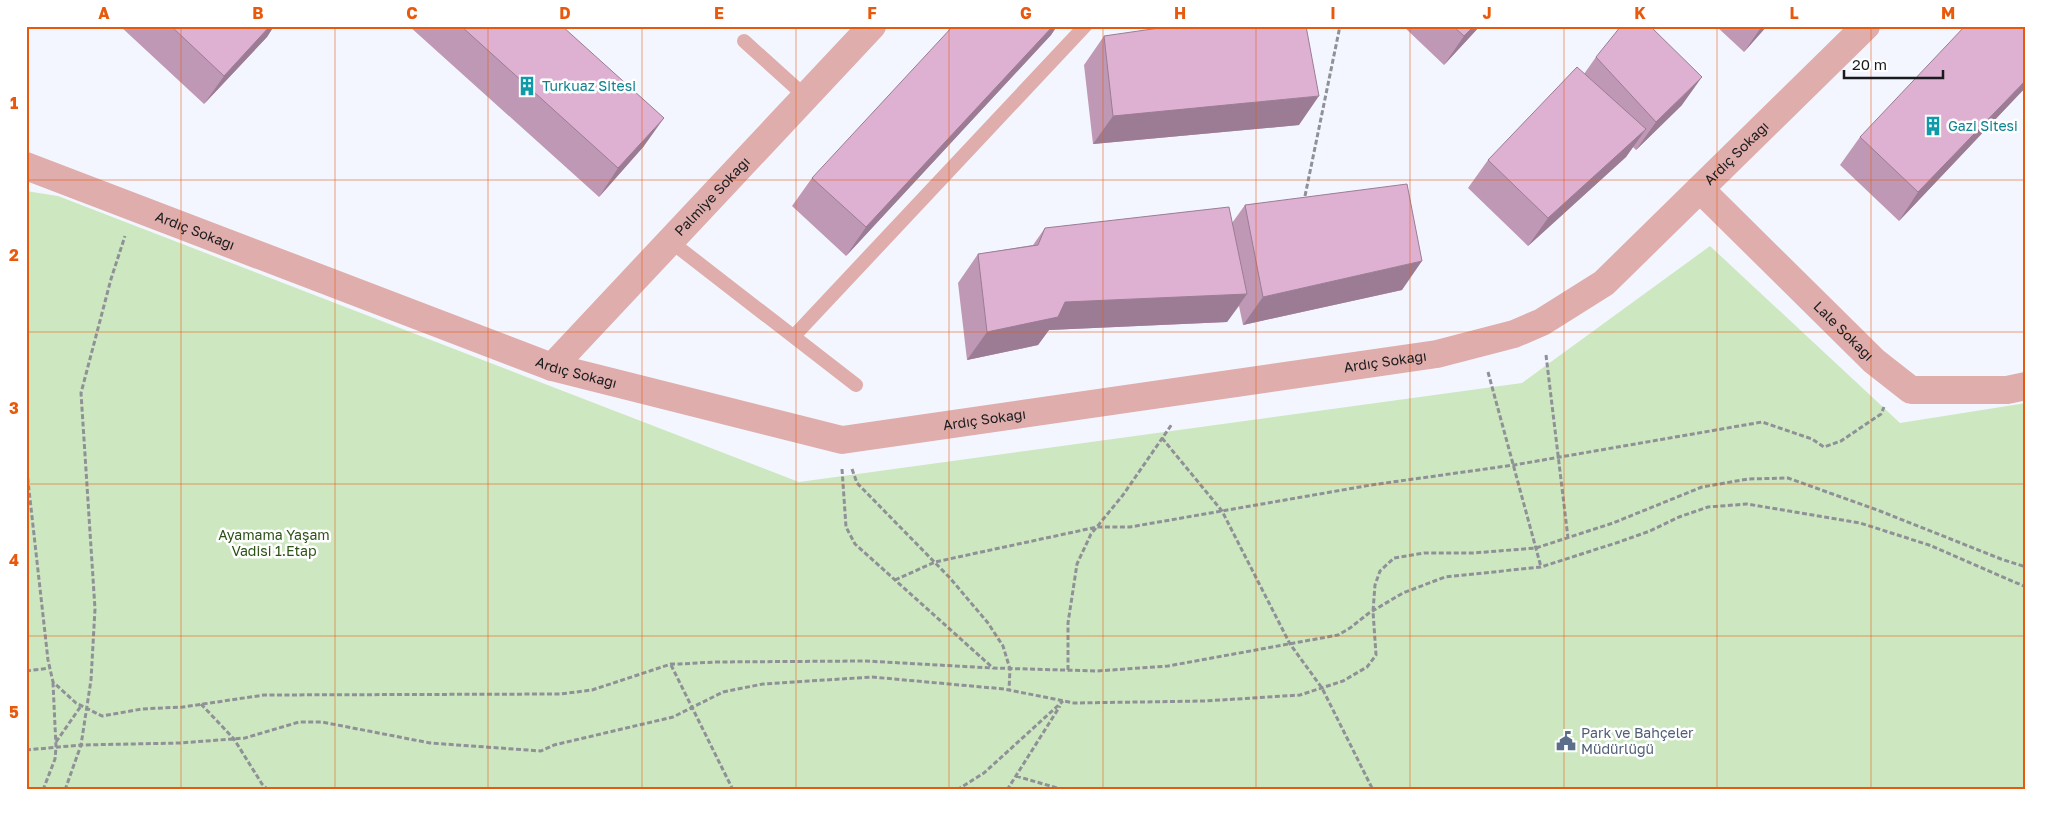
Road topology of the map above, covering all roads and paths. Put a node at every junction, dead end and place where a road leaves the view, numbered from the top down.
1 (872, 26) edge
2 (1084, 26) edge
3 (1340, 26) edge
4 (1866, 26) edge
5 (744, 42) dead end
6 (806, 97) junction
7 (26, 166) edge
8 (1700, 189) junction
9 (1305, 196) edge
10 (134, 207) junction
11 (670, 242) junction
12 (1542, 322) junction
13 (794, 336) junction
14 (1480, 343) junction
15 (552, 367) junction
16 (1898, 379) junction
17 (856, 384) dead end
18 (2026, 386) edge
19 (1196, 389) junction
20 (1162, 438) junction
21 (842, 440) junction
22 (1558, 457) junction
23 (26, 463) edge
24 (1514, 465) junction
25 (1222, 511) junction
26 (1097, 527) junction
27 (1568, 538) junction
28 (1536, 548) junction
29 (935, 562) junction
30 (2026, 566) edge
31 (1541, 567) junction
32 (895, 580) junction
33 (2026, 587) edge
34 (1373, 610) junction
35 (1290, 644) junction
36 (671, 664) junction
37 (50, 668) junction
38 (993, 668) junction
39 (1010, 668) junction
40 (1068, 670) junction
41 (26, 671) edge
42 (53, 682) junction
43 (1322, 688) junction
44 (1009, 690) junction
45 (1063, 701) junction
46 (201, 704) junction
47 (81, 706) junction
48 (87, 708) junction
49 (692, 708) junction
50 (234, 739) junction
51 (56, 742) junction
52 (81, 745) junction
53 (56, 747) junction
54 (26, 750) edge
55 (1016, 776) junction
56 (43, 790) edge
57 (65, 790) edge
58 (268, 790) edge
59 (732, 790) edge
60 (957, 790) edge
61 (1008, 790) edge
62 (1064, 790) edge
63 (1373, 790) edge

1 - 6 street, Palmiye Sokağı
2 - 13 lane
3 - 9 path
4 - 8 street, Ardıç Sokağı
5 - 6 lane
6 - 11 street, Palmiye Sokağı
7 - 10 street, Ardıç Sokağı
8 - 12 street, Ardıç Sokağı
8 - 16 street, Lale Sokağı
10 - 15 street, Ardıç Sokağı
10 - 48 path
11 - 13 lane
11 - 15 street, Palmiye Sokağı
12 - 14 street, Ardıç Sokağı
12 - 22 path
13 - 17 lane
14 - 19 street, Ardıç Sokağı
14 - 24 path
15 - 21 street, Ardıç Sokağı
16 - 18 street, Lale Sokağı
16 - 22 path
19 - 20 path
19 - 21 street, Ardıç Sokağı
20 - 25 path
20 - 26 path
21 - 29 path
21 - 32 path
22 - 24 path
22 - 27 path
23 - 37 path
24 - 25 path
24 - 28 path
25 - 26 path
25 - 35 path
26 - 29 path
26 - 40 path
27 - 28 path
27 - 30 path
28 - 31 path
28 - 34 path
29 - 32 path
29 - 39 path
31 - 33 path
31 - 34 path
32 - 38 path
34 - 35 path
34 - 43 path
35 - 40 path
35 - 43 path
36 - 38 path
36 - 46 path
36 - 49 path
37 - 41 path
37 - 42 path
38 - 39 path
39 - 40 path
39 - 44 path
42 - 47 path
42 - 51 path
43 - 45 path
43 - 63 path
44 - 45 path
44 - 49 path
45 - 55 path
45 - 60 path
46 - 48 path
46 - 50 path
47 - 48 path
47 - 51 path
48 - 52 path
49 - 50 path
49 - 59 path
50 - 52 path
50 - 58 path
51 - 53 path
52 - 53 path
52 - 57 path
53 - 54 path
53 - 56 path
55 - 61 path
55 - 62 path

